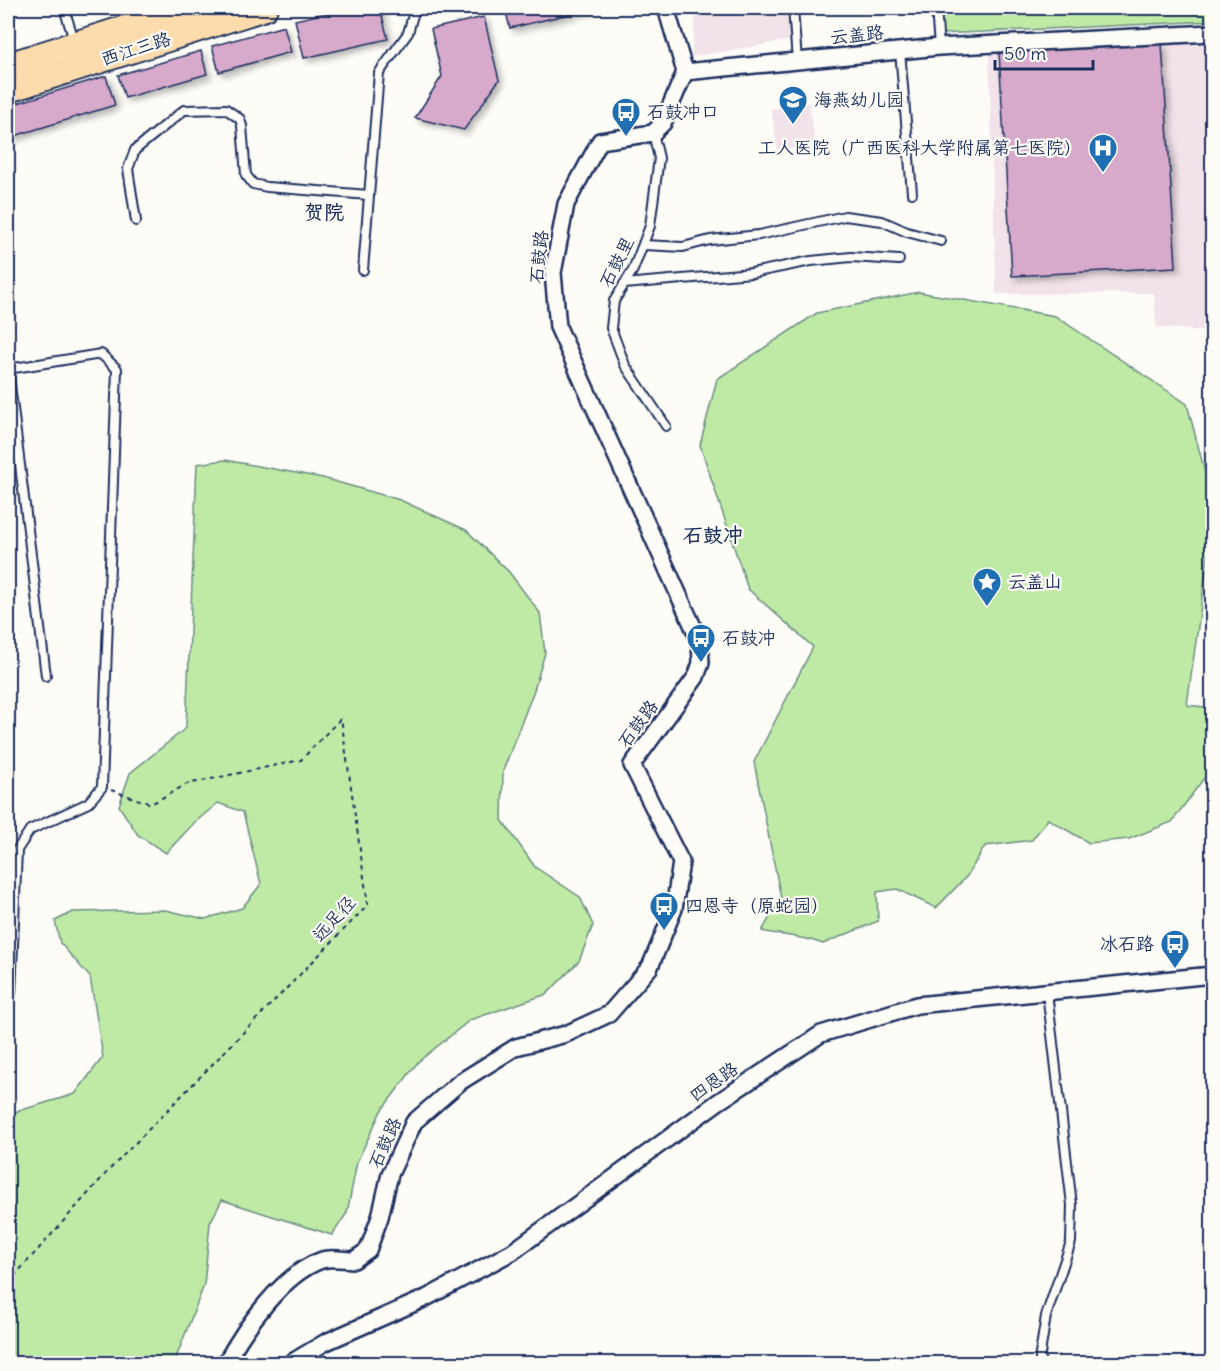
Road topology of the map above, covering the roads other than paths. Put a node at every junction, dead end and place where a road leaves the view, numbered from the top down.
1 (64, 8) edge
2 (188, 8) edge
3 (265, 8) edge
4 (415, 8) edge
5 (666, 8) edge
6 (795, 8) edge
7 (936, 8) edge
8 (1212, 33) edge
9 (75, 44) junction
10 (939, 47) junction
11 (900, 51) junction
12 (797, 61) junction
13 (8, 65) edge
14 (685, 72) junction
15 (8, 90) edge
16 (653, 133) junction
17 (912, 193) dead end
18 (369, 195) junction
19 (136, 221) dead end
20 (941, 241) dead end
21 (644, 245) junction
22 (899, 260) dead end
23 (363, 270) dead end
24 (624, 284) junction
25 (8, 368) edge
26 (666, 426) dead end
27 (46, 676) dead end
28 (1212, 975) edge
29 (1047, 992) junction
30 (11, 994) dead end
31 (225, 1364) edge
32 (289, 1364) edge
33 (1040, 1364) edge

1 - 9 lane
2 - 9 main road, 西江三路
3 - 15 main road, 西江三路
4 - 18 lane
5 - 14 street
6 - 12 lane
7 - 10 lane
8 - 10 street, 云盖路
9 - 13 main road, 西江三路
10 - 11 street, 云盖路
11 - 12 street, 云盖路
11 - 17 lane
12 - 14 street, 云盖路
14 - 16 street
16 - 21 lane, 石鼓里
16 - 31 street, 石鼓路
18 - 19 lane
18 - 23 lane
20 - 21 lane
21 - 24 lane, 石鼓里
22 - 24 lane
24 - 26 lane, 石鼓里
25 - 27 lane
25 - 30 lane
28 - 29 street, 四恩路
29 - 32 street, 四恩路
29 - 33 lane

